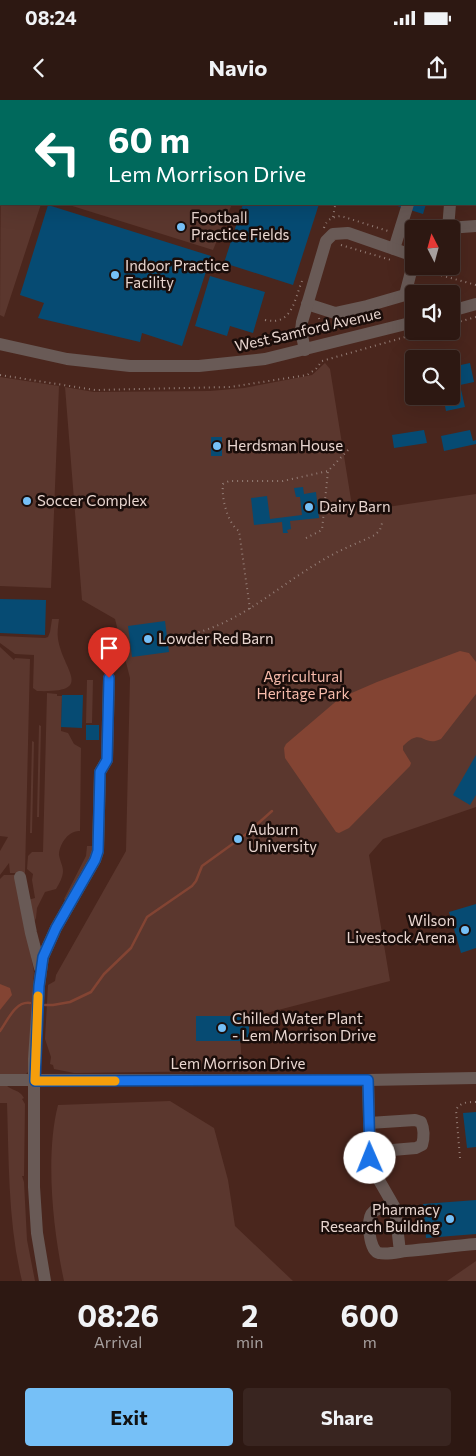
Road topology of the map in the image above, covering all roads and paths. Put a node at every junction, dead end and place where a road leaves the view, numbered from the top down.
1 (338, 205) edge
2 (408, 205) edge
3 (450, 205) edge
4 (333, 217) dead end
5 (449, 220) edge
6 (476, 226) edge
7 (460, 227) edge
8 (394, 249) junction
9 (405, 253) edge
10 (410, 275) edge
11 (307, 304) junction
12 (476, 304) edge
13 (460, 308) edge
14 (476, 317) edge
15 (460, 321) edge
16 (405, 324) edge
17 (0, 344) edge
18 (305, 350) junction
19 (349, 449) dead end
20 (328, 471) junction
21 (383, 520) dead end
22 (306, 538) dead end
23 (250, 609) junction
24 (174, 637) dead end
25 (109, 678) dead end
26 (20, 877) dead end
27 (41, 970) junction
28 (476, 1078) edge
29 (0, 1080) edge
30 (368, 1080) junction
31 (35, 1081) junction
32 (476, 1102) edge
33 (369, 1123) junction
34 (370, 1152) junction
35 (460, 1158) dead end
36 (395, 1208) junction
37 (476, 1244) edge
38 (400, 1252) junction
39 (45, 1281) edge

1 - 4 path
2 - 8 street
3 - 5 street
6 - 7 street
8 - 9 street
8 - 11 street
10 - 11 street
11 - 18 street
12 - 13 street
14 - 15 path
16 - 18 street, West Samford Avenue
17 - 18 street, West Samford Avenue
19 - 20 path
20 - 22 path
20 - 23 path
21 - 23 path
23 - 24 path
25 - 27 street
26 - 27 street
27 - 31 street
28 - 30 street, Lem Morrison Drive
29 - 31 street, Lem Morrison Drive
30 - 31 street, Lem Morrison Drive
30 - 33 street
31 - 39 street
32 - 35 path
33 - 34 street
33 - 34 street
34 - 36 street
36 - 38 street
36 - 38 street
37 - 38 street

